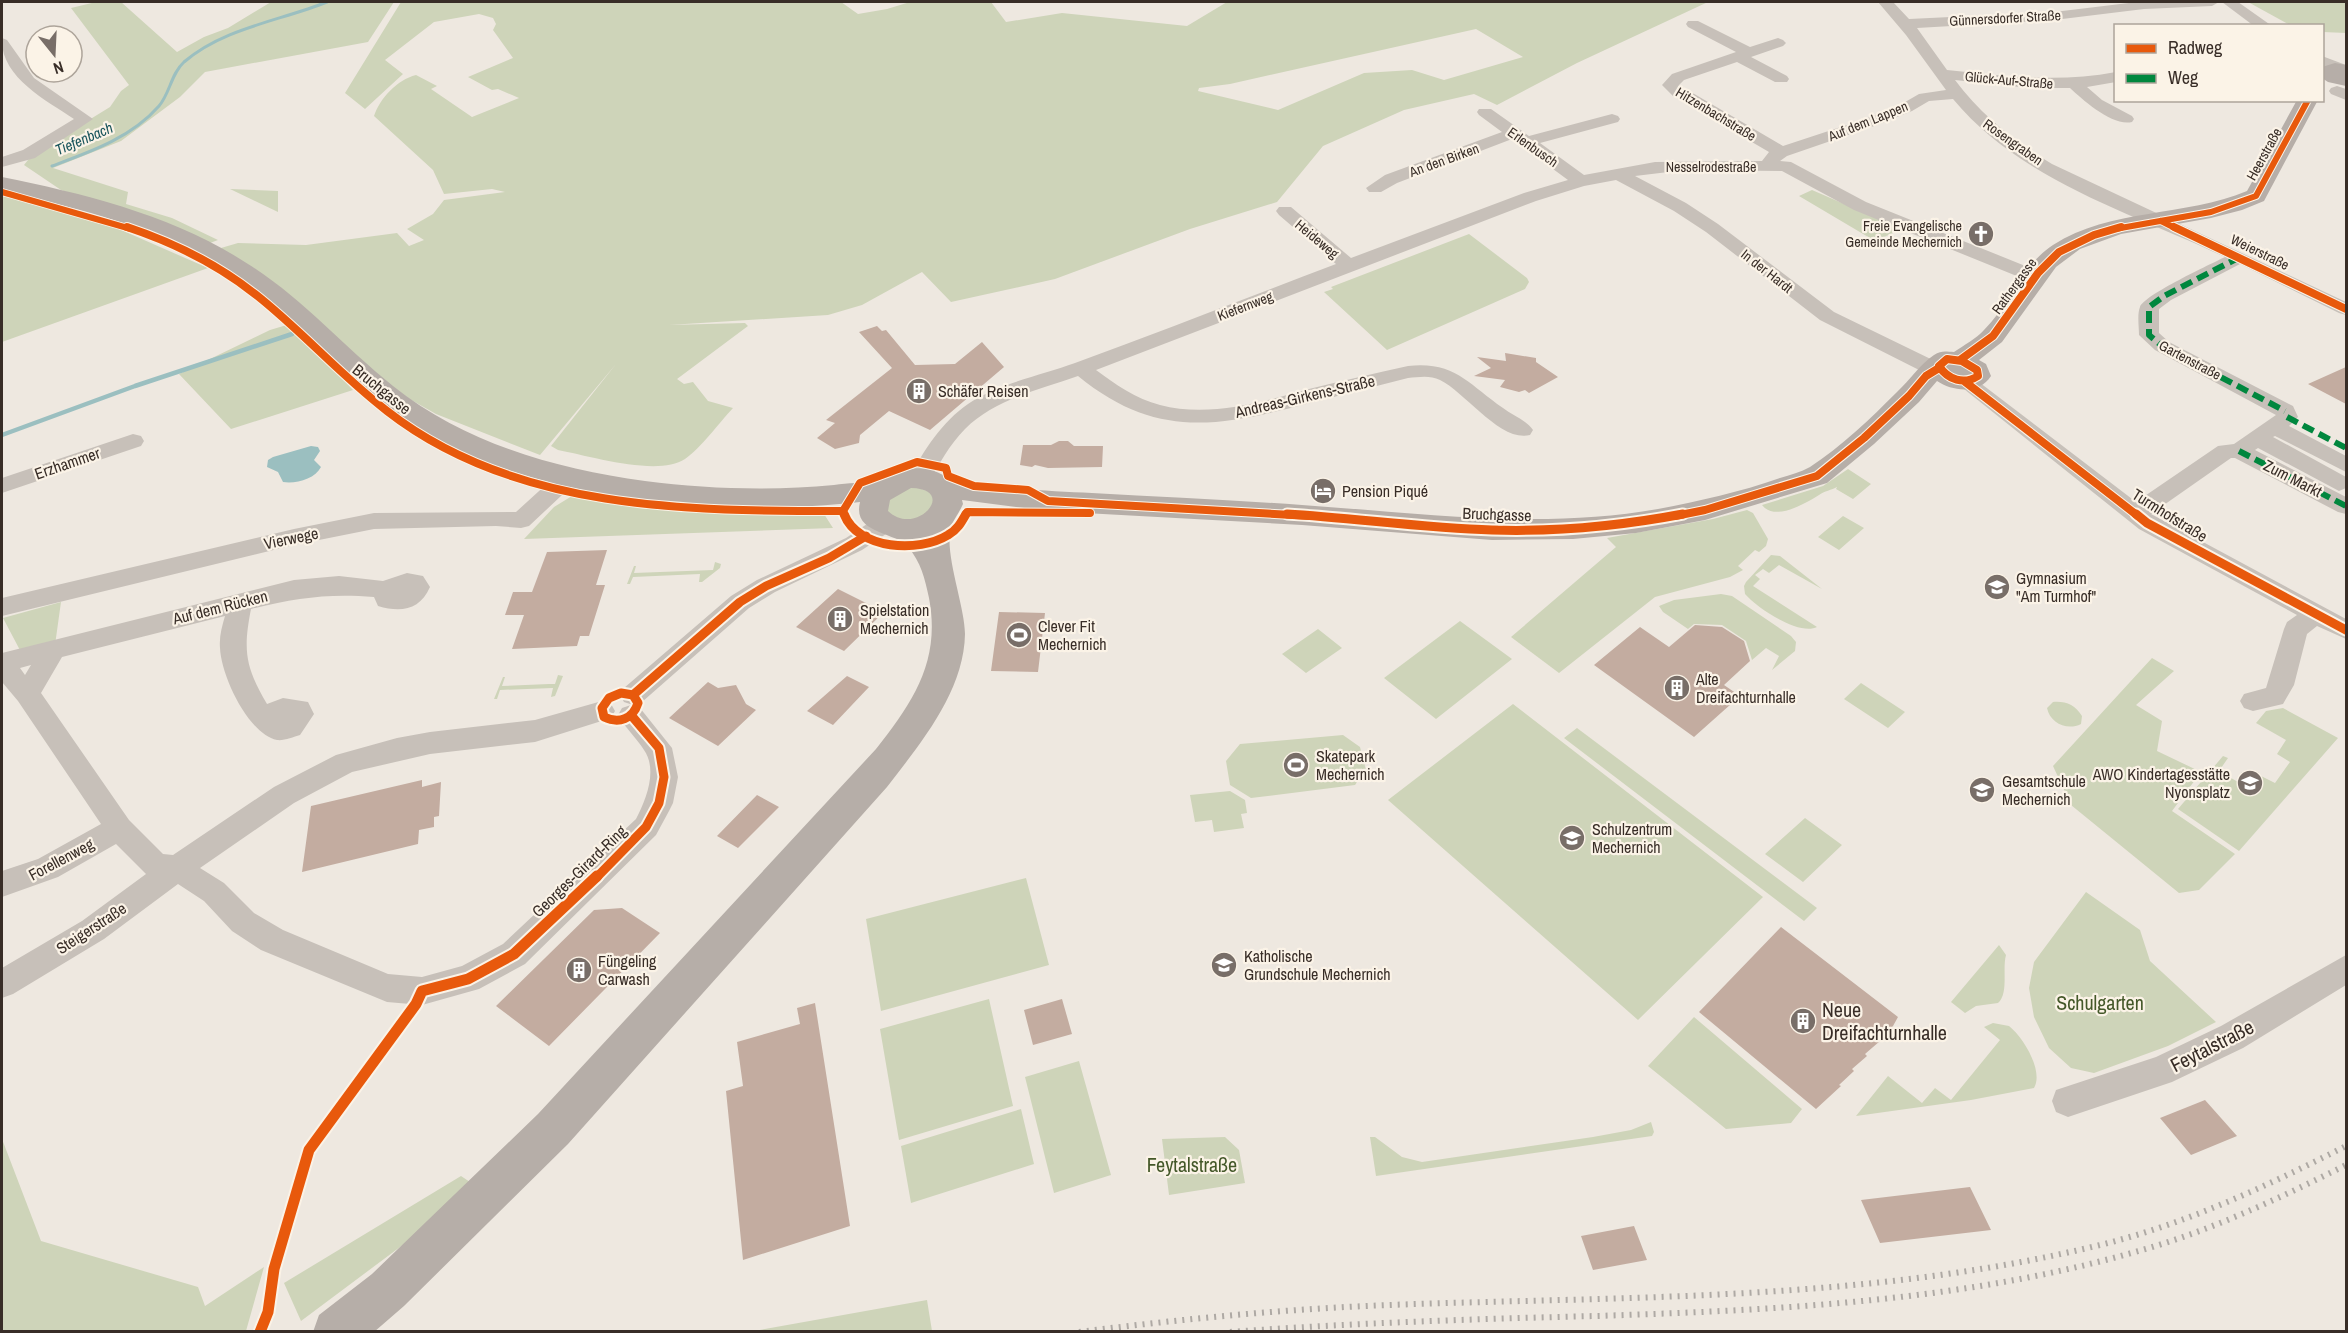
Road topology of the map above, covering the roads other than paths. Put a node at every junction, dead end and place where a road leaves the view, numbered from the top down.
1 (1870, 2) edge
2 (1885, 2) edge
3 (2212, 2) edge
4 (2229, 2) edge
5 (1902, 21) junction
6 (1693, 24) dead end
7 (2262, 24) edge
8 (2, 43) edge
9 (1778, 43) dead end
10 (1744, 55) junction
11 (1943, 74) junction
12 (2114, 77) edge
13 (1780, 79) dead end
14 (2076, 85) junction
15 (1957, 94) junction
16 (2307, 102) edge
17 (1485, 112) dead end
18 (1612, 119) dead end
19 (2126, 119) dead end
20 (1520, 138) junction
21 (1781, 152) junction
22 (2, 162) edge
23 (1769, 166) junction
24 (1600, 177) junction
25 (2, 184) edge
26 (1375, 188) dead end
27 (1285, 211) dead end
28 (2161, 221) junction
29 (2240, 257) junction
30 (1349, 266) junction
31 (2036, 277) junction
32 (2346, 309) edge
33 (1081, 368) junction
34 (1954, 370) junction
35 (2269, 429) junction
36 (1522, 430) dead end
37 (133, 441) dead end
38 (2346, 448) edge
39 (2346, 465) edge
40 (569, 476) junction
41 (2, 486) edge
42 (2346, 487) edge
43 (937, 499) junction
44 (2346, 506) edge
45 (886, 513) junction
46 (2135, 514) junction
47 (940, 575) junction
48 (388, 590) dead end
49 (240, 602) junction
50 (2, 607) edge
51 (2315, 614) junction
52 (2346, 630) edge
53 (54, 649) junction
54 (7, 662) edge
55 (27, 694) junction
56 (2253, 702) dead end
57 (632, 705) junction
58 (262, 717) dead end
59 (118, 828) junction
60 (177, 868) junction
61 (2, 884) edge
62 (2346, 969) edge
63 (2, 984) edge
64 (2068, 1101) dead end
65 (336, 1332) edge

1 - 5 street, Rosengraben
2 - 5 street, Rosengraben
3 - 5 street, Günnersdorfer Straße
4 - 7 street
5 - 11 street, Rosengraben
6 - 10 street
8 - 22 street
9 - 10 street, Hitzenbachstraße
10 - 13 street
10 - 21 street, Hitzenbachstraße
11 - 14 street, Glück-Auf-Straße
11 - 15 street, Rosengraben
12 - 14 street, Glück-Auf-Straße
14 - 19 street, Glück-Auf-Straße
15 - 21 street, Auf dem Lappen
15 - 28 street, Rosengraben
16 - 28 main road, Heerstraße
17 - 20 street, Erlenbusch
18 - 20 street, An den Birken
20 - 24 street, Erlenbusch
20 - 26 street, An den Birken
21 - 23 street
23 - 24 street, Nesselrodestraße
23 - 31 street, Nesselrodestraße
24 - 30 street, Kiefernweg
24 - 34 street, In der Hardt
25 - 40 main road, Bruchgasse
27 - 30 street, Heideweg
28 - 29 street, Weierstraße
28 - 31 main road, Rathergasse
29 - 32 street, Weierstraße
29 - 35 street, Gartenstraße
30 - 33 street, Kiefernweg
31 - 34 main road, Rathergasse
33 - 36 street, Andreas-Girkens-Straße
33 - 43 street, Kiefernweg
34 - 43 main road, Bruchgasse
34 - 46 street, Turmhofstraße
35 - 38 street, Gartenstraße
35 - 39 street, Gartenstraße
35 - 42 street, Gartenstraße
35 - 44 street, Zum Markt
35 - 46 street
37 - 41 street, Erzhammer
40 - 45 main road, Bruchgasse
40 - 50 street, Vierwege
43 - 45 main road
43 - 45 main road
43 - 47 main road
45 - 47 main road
45 - 57 street
46 - 51 street, Turmhofstraße
47 - 65 main road
48 - 49 street, Auf dem Rücken
49 - 53 street, Auf dem Rücken
49 - 58 street
51 - 52 street, Turmhofstraße
51 - 56 street
53 - 54 street, Auf dem Rücken
53 - 55 street
54 - 55 street, Auf dem Rücken
55 - 59 street, Auf dem Rücken
57 - 60 street
57 - 60 street, Georges-Girard-Ring
59 - 60 street, Auf dem Rücken
59 - 61 street, Forellenweg
60 - 63 street, Steigerstraße
62 - 64 street, Feytalstraße

